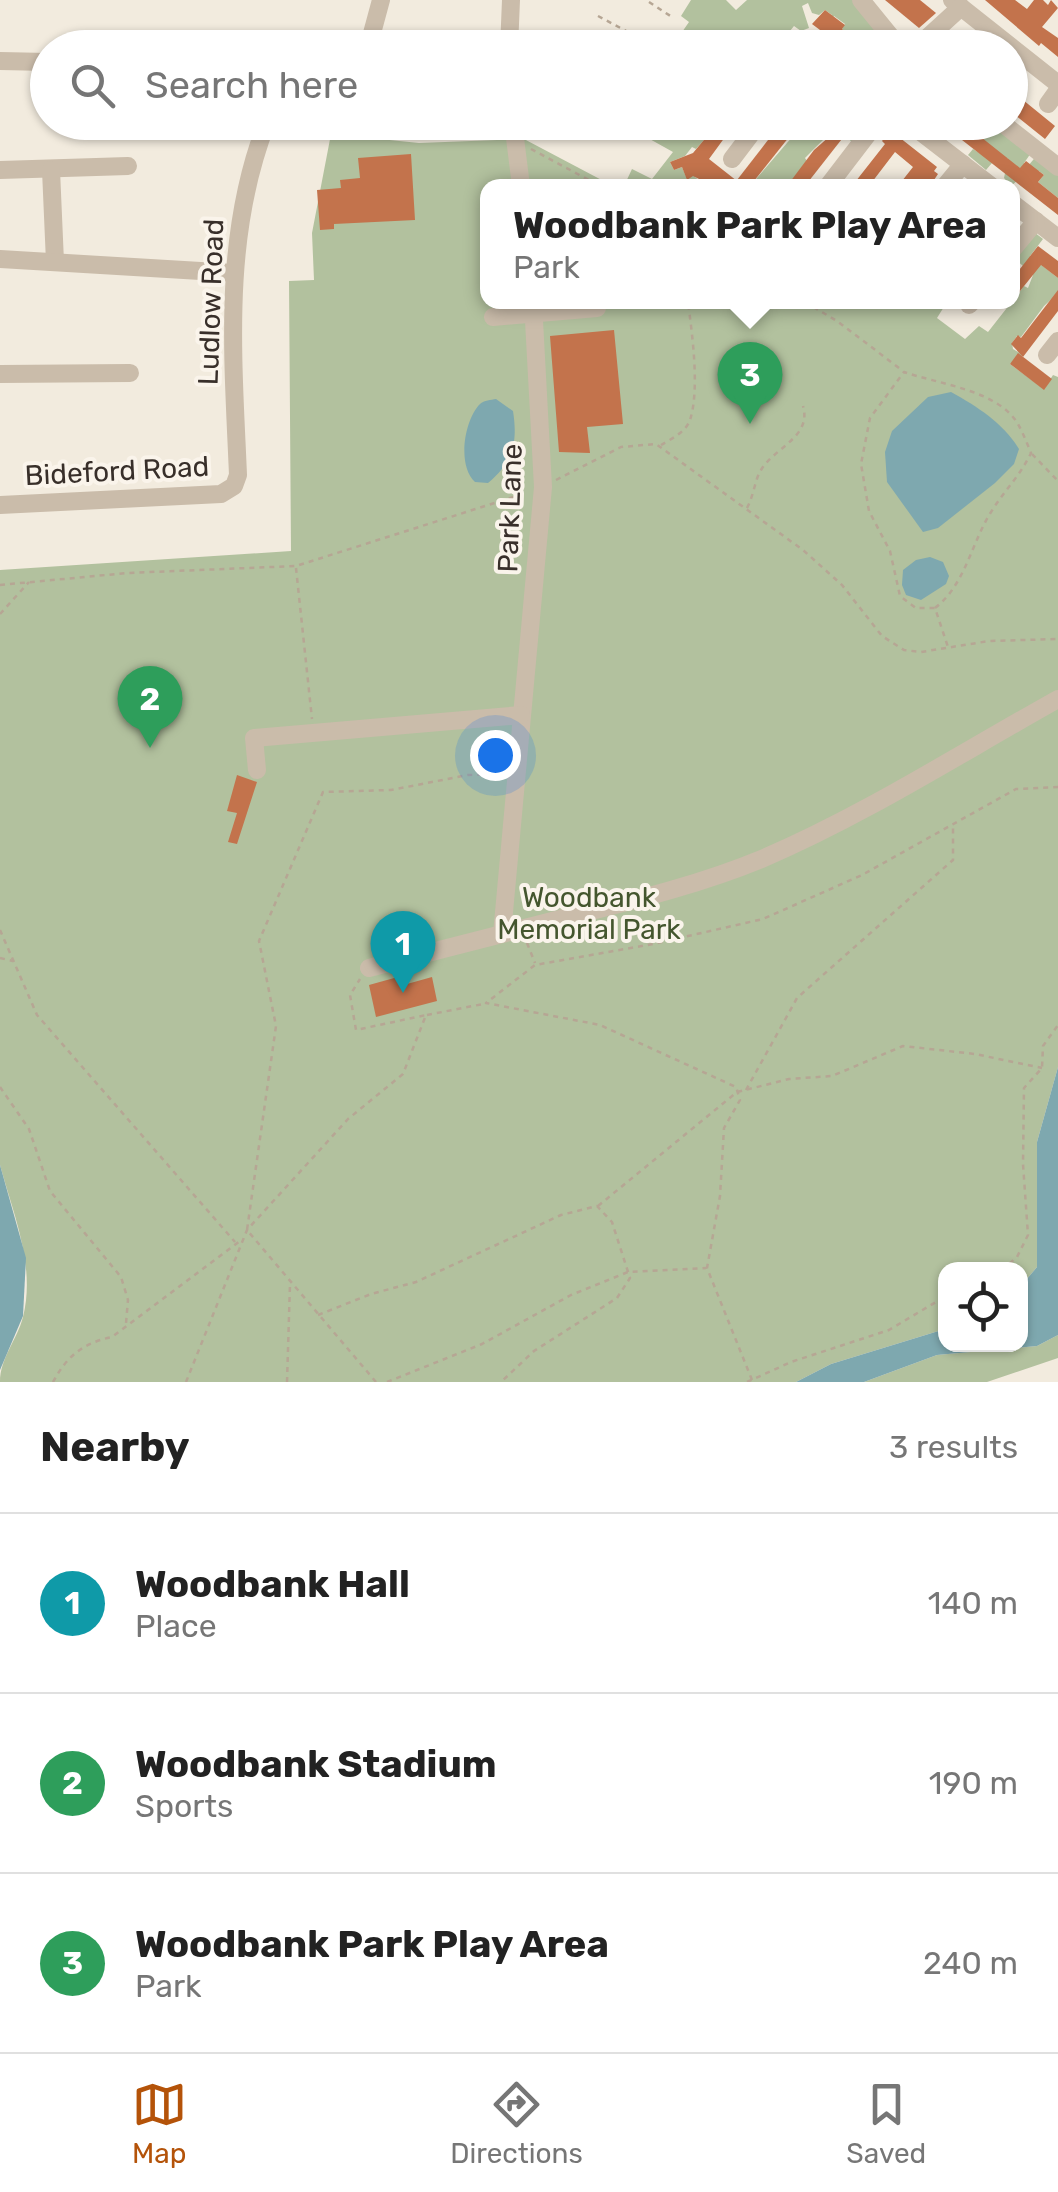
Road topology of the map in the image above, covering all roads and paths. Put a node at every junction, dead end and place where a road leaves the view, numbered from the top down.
1 (510, 0) edge
2 (861, 0) edge
3 (380, 2) edge
4 (649, 2) dead end
5 (957, 3) edge
6 (598, 16) dead end
7 (672, 17) dead end
8 (372, 30) edge
9 (509, 30) edge
10 (624, 30) edge
11 (885, 30) edge
12 (932, 30) edge
13 (986, 30) edge
14 (0, 61) edge
15 (30, 62) edge
16 (1028, 69) edge
17 (1054, 93) edge
18 (258, 140) edge
19 (516, 140) edge
20 (526, 140) edge
21 (746, 140) edge
22 (863, 140) edge
23 (931, 140) edge
24 (1024, 140) edge
25 (732, 158) dead end
26 (962, 164) junction
27 (128, 166) dead end
28 (1058, 167) edge
29 (0, 170) edge
30 (52, 170) junction
31 (520, 179) edge
32 (589, 179) edge
33 (833, 179) edge
34 (950, 179) edge
35 (982, 179) edge
36 (1020, 209) edge
37 (1036, 221) junction
38 (1058, 238) edge
39 (1020, 240) edge
40 (0, 259) edge
41 (54, 262) junction
42 (234, 273) junction
43 (529, 309) edge
44 (534, 309) edge
45 (689, 309) edge
46 (817, 309) edge
47 (492, 317) dead end
48 (904, 372) junction
49 (130, 373) dead end
50 (0, 374) edge
51 (803, 406) dead end
52 (660, 446) junction
53 (1031, 453) junction
54 (1058, 481) edge
55 (234, 486) joint
56 (543, 488) junction
57 (0, 505) edge
58 (746, 510) junction
59 (296, 566) junction
60 (30, 582) junction
61 (0, 586) edge
62 (934, 608) junction
63 (0, 614) edge
64 (1058, 639) edge
65 (948, 648) junction
66 (1058, 699) edge
67 (520, 715) junction
68 (313, 733) junction
69 (257, 770) dead end
70 (514, 775) junction
71 (1058, 787) edge
72 (953, 825) junction
73 (522, 928) junction
74 (0, 930) edge
75 (502, 934) junction
76 (0, 958) edge
77 (14, 961) junction
78 (535, 964) junction
79 (370, 968) joint
80 (486, 1003) junction
81 (426, 1015) junction
82 (1058, 1026) edge
83 (1042, 1068) junction
84 (0, 1086) edge
85 (746, 1090) junction
86 (738, 1092) junction
87 (597, 1206) junction
88 (248, 1230) junction
89 (241, 1240) junction
90 (235, 1242) dead end
91 (1011, 1262) edge
92 (707, 1268) junction
93 (628, 1272) junction
94 (290, 1282) junction
95 (938, 1301) edge
96 (317, 1316) junction
97 (126, 1323) junction
98 (750, 1381) edge
99 (53, 1382) edge
100 (186, 1382) edge
101 (286, 1382) edge
102 (376, 1382) edge
103 (387, 1382) edge
104 (501, 1382) edge

1 - 9 street
2 - 11 street
3 - 8 street
4 - 7 path
5 - 12 street
5 - 13 street
6 - 10 path
14 - 15 street
16 - 17 street
18 - 42 street, Ludlow Road
19 - 31 street
20 - 32 path
21 - 25 street
22 - 33 street
23 - 26 street
24 - 28 street
26 - 34 street
26 - 35 street
27 - 30 street
29 - 30 street
30 - 41 street
36 - 37 street
37 - 38 street
37 - 39 street
40 - 41 street
41 - 42 street
42 - 55 street, Ludlow Road
43 - 47 street
44 - 56 street, Park Lane
45 - 52 path
46 - 48 path
48 - 53 path
48 - 62 path
49 - 50 street
51 - 58 path
52 - 56 path
52 - 58 path
53 - 54 path
53 - 62 path
55 - 57 street, Bideford Road
56 - 59 path
56 - 67 street, Park Lane
58 - 65 path
59 - 60 path
59 - 68 path
60 - 61 path
60 - 63 path
62 - 65 path
64 - 65 path
66 - 73 street
67 - 68 street
67 - 70 street, Park Lane
68 - 69 street
70 - 75 street, Park Lane
70 - 88 path
71 - 72 path
72 - 78 path
72 - 85 path
73 - 75 street
73 - 78 path
74 - 77 path
75 - 79 street
76 - 77 path
77 - 90 path
78 - 80 path
79 - 81 path
80 - 81 path
80 - 86 path
81 - 88 path
82 - 83 path
83 - 85 path
83 - 91 path
84 - 97 path
85 - 86 path
86 - 87 path
86 - 92 path
87 - 93 path
87 - 96 path
88 - 89 path
88 - 94 path
89 - 97 path
89 - 100 path
92 - 93 path
92 - 98 path
93 - 103 path
93 - 104 path
94 - 96 path
94 - 101 path
95 - 98 path
96 - 102 path
97 - 99 path

